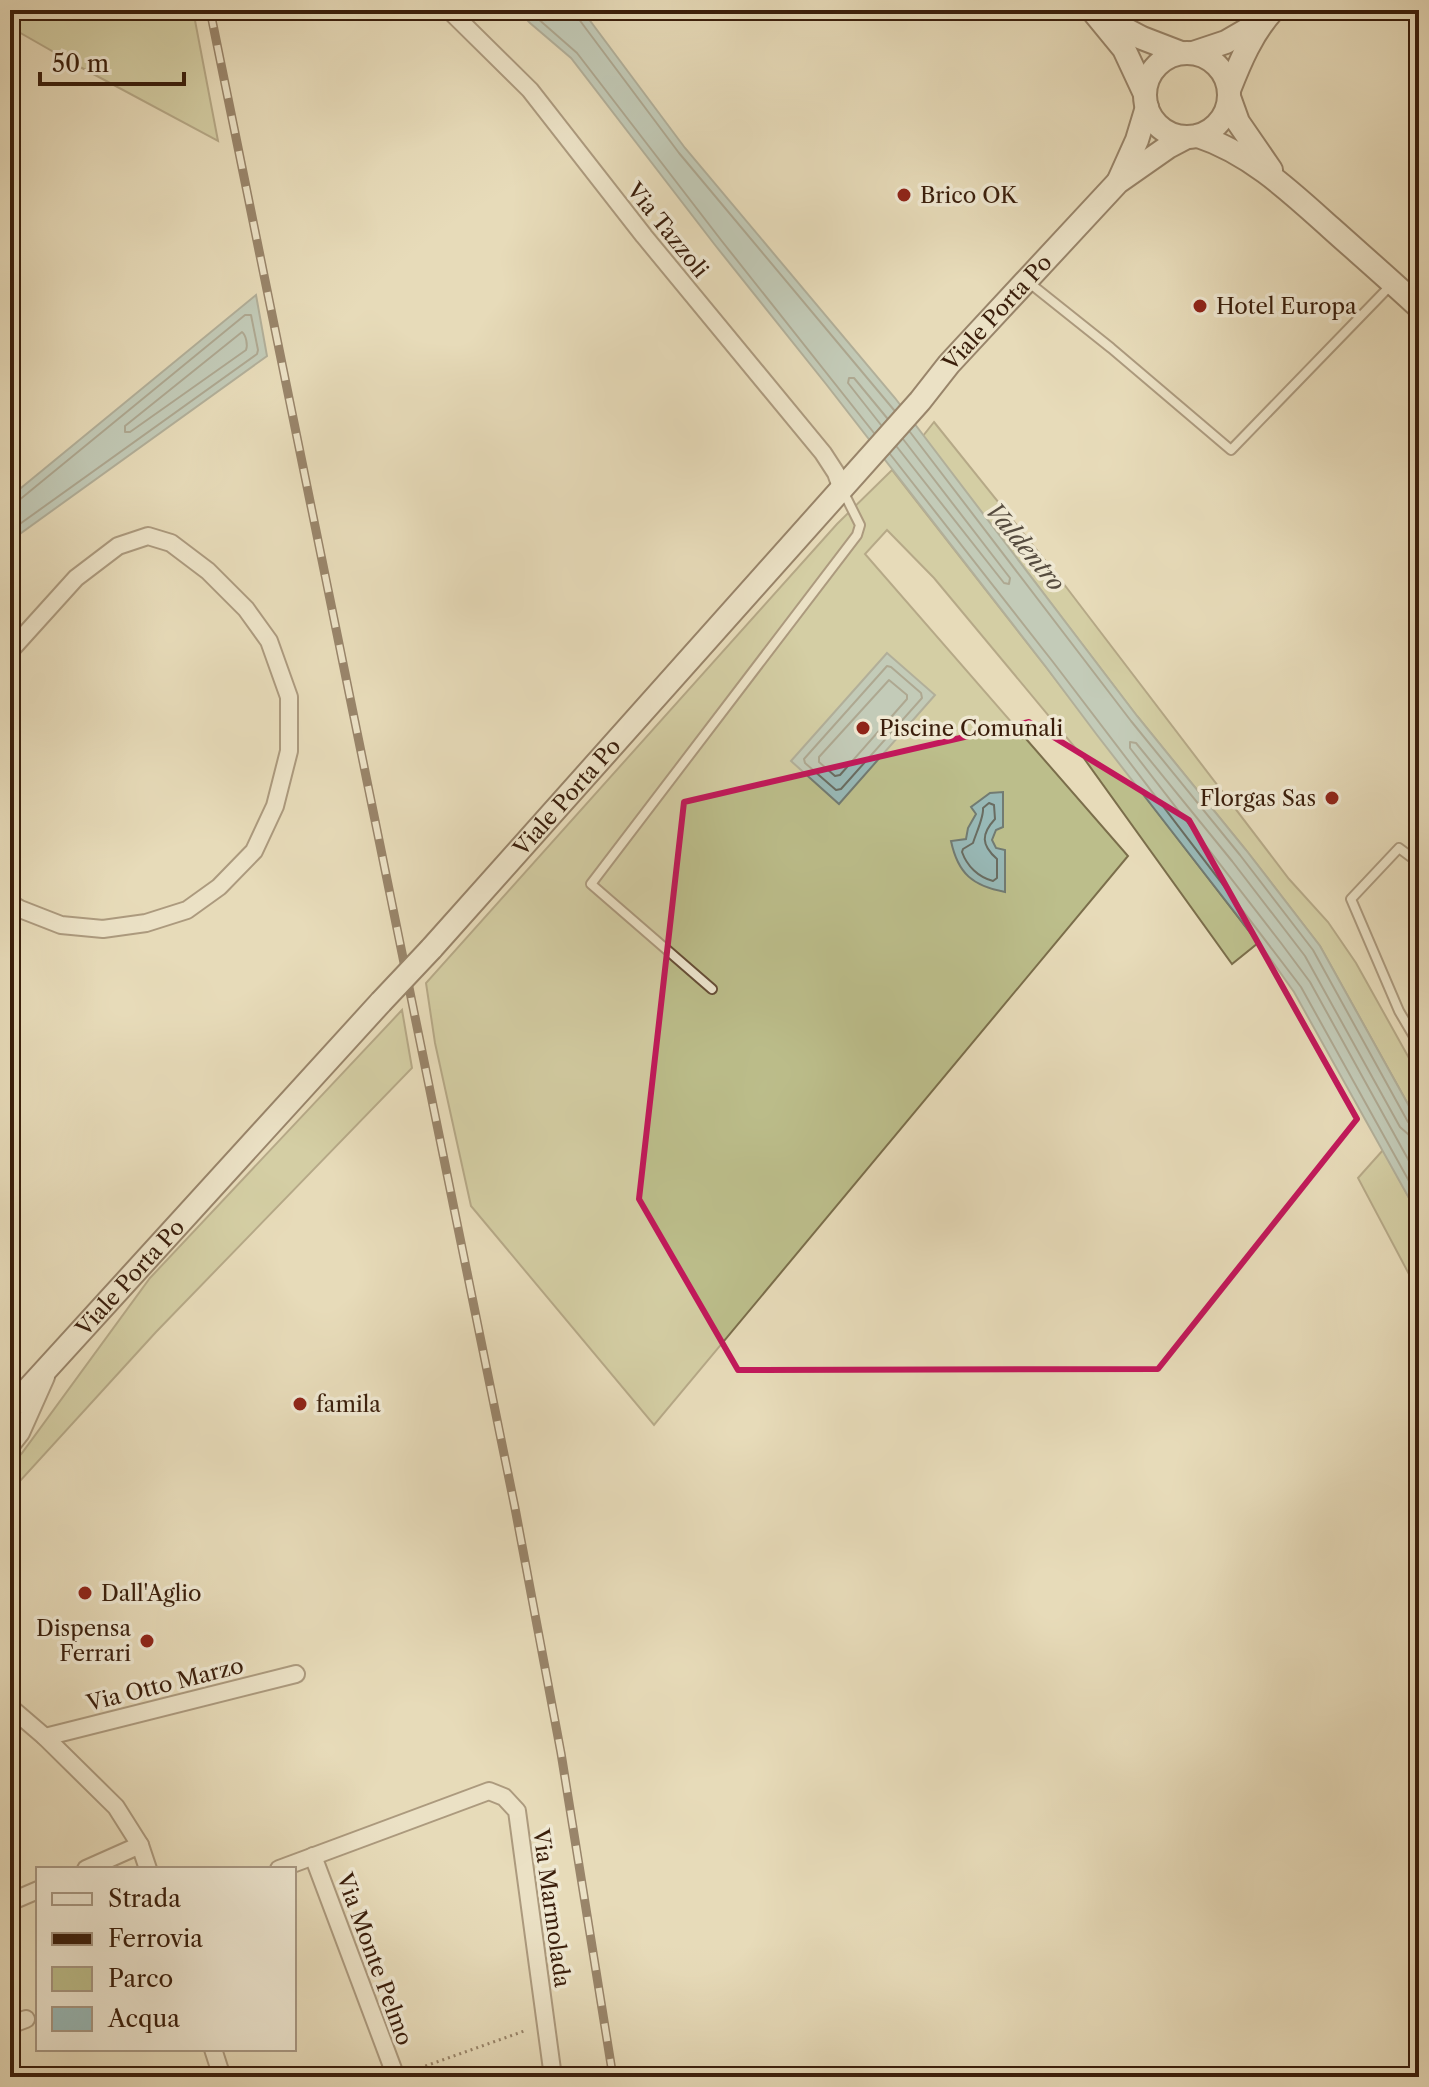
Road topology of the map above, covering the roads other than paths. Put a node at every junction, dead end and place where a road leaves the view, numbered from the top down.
1 (449, 10) edge
2 (1269, 14) edge
3 (1088, 15) edge
4 (1187, 53) junction
5 (1229, 94) junction
6 (1146, 100) junction
7 (1192, 137) junction
8 (1118, 182) junction
9 (1281, 184) junction
10 (1026, 281) junction
11 (1393, 283) junction
12 (1419, 307) edge
13 (841, 487) junction
14 (10, 651) edge
15 (1419, 863) edge
16 (10, 903) edge
17 (712, 989) dead end
18 (1419, 1045) edge
19 (53, 1361) junction
20 (10, 1409) edge
21 (10, 1447) edge
22 (296, 1674) dead end
23 (10, 1707) edge
24 (45, 1737) junction
25 (140, 1845) junction
26 (313, 1856) junction
27 (90, 1867) edge
28 (147, 1867) edge
29 (284, 1867) edge
30 (36, 1891) edge
31 (10, 1902) edge
32 (214, 2051) edge
33 (222, 2077) edge
34 (396, 2077) edge
35 (553, 2077) edge

1 - 13 street, Via Tazzoli
2 - 4 main road, Viale Porta Po
2 - 5 main road, Viale Porta Po
3 - 4 main road
3 - 6 main road
4 - 5 main road
4 - 6 main road, Viale Porta Po
5 - 7 main road, Viale Porta Po
5 - 9 main road
6 - 7 main road
6 - 8 main road, Viale Porta Po
7 - 8 main road, Viale Porta Po
7 - 9 main road
8 - 10 main road, Viale Porta Po
9 - 11 main road
10 - 11 lane
10 - 13 main road, Viale Porta Po
11 - 12 main road
13 - 17 lane
13 - 19 main road, Viale Porta Po, bridge
14 - 16 street
15 - 18 lane
19 - 20 main road, Viale Porta Po
19 - 21 street
22 - 24 street, Via Otto Marzo
23 - 24 street
24 - 25 street
25 - 27 street
25 - 28 street
26 - 29 street, Via Marmolada
26 - 34 street, Via Monte Pelmo
26 - 35 street, Via Marmolada
30 - 31 street
32 - 33 street

